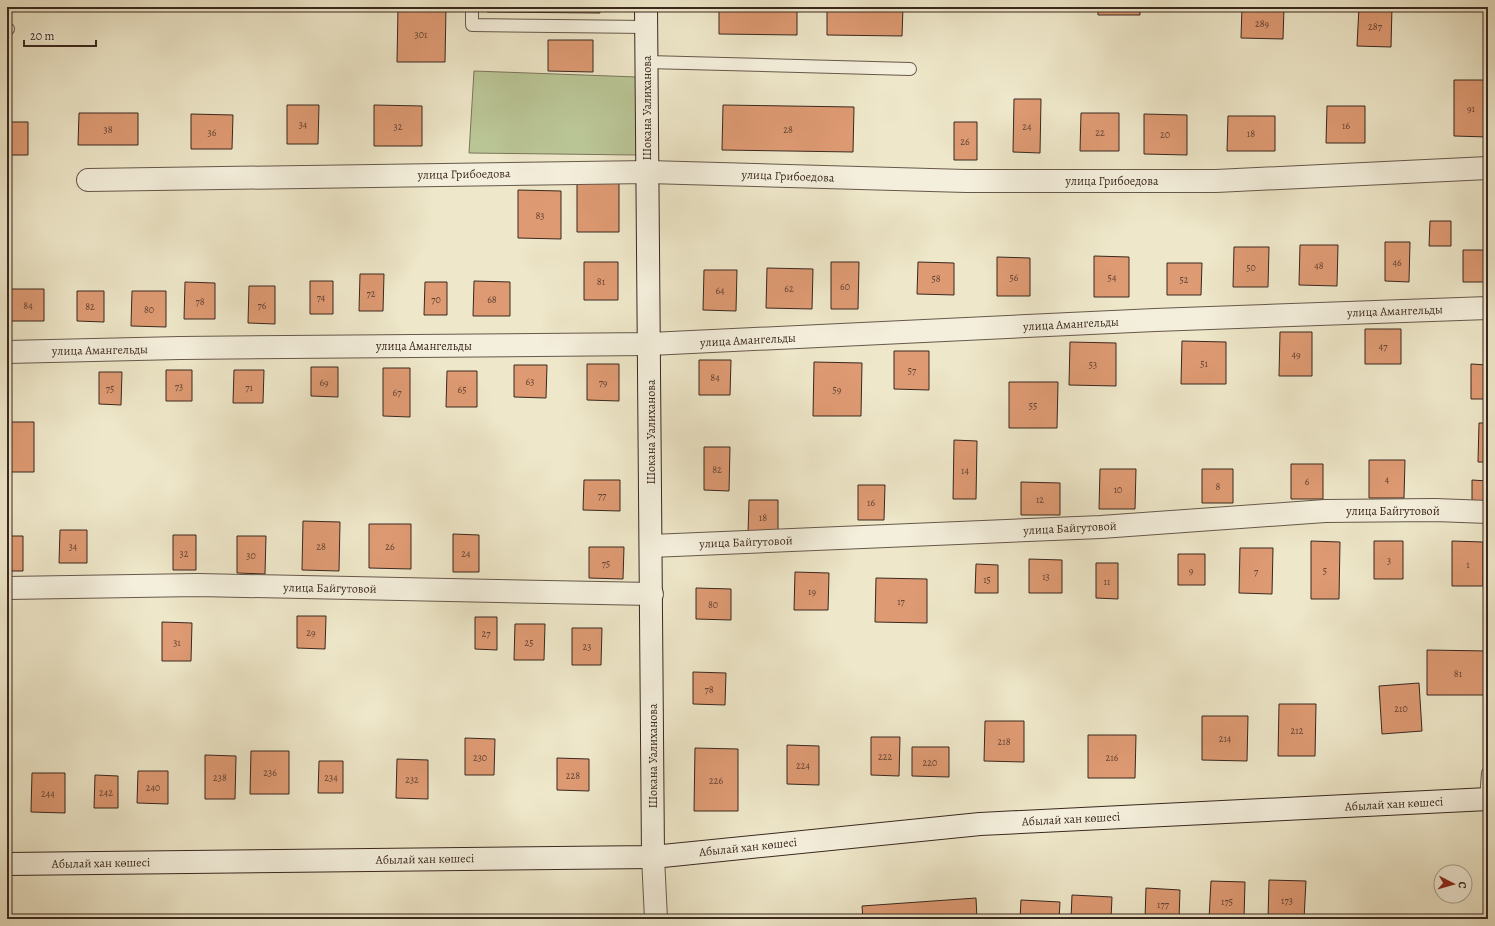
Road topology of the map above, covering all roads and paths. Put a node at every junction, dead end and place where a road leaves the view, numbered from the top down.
1 (472, 7) edge
2 (647, 17) edge
3 (647, 62) junction
4 (910, 69) dead end
5 (1488, 168) edge
6 (648, 172) junction
7 (88, 180) dead end
8 (1488, 308) edge
9 (650, 344) junction
10 (7, 352) edge
11 (1488, 512) edge
12 (652, 546) junction
13 (7, 588) edge
14 (652, 594) junction
15 (1488, 773) edge
16 (1487, 799) edge
17 (653, 857) junction
18 (7, 864) edge
19 (656, 919) edge

1 - 2 lane
2 - 3 street, Шокана Уалиханова
3 - 4 lane
3 - 6 street, Шокана Уалиханова
5 - 6 street, улица Грибоедова
6 - 7 street, улица Грибоедова
6 - 9 street, Шокана Уалиханова
8 - 9 street, улица Амангельды
9 - 10 street, улица Амангельды
9 - 12 street, Шокана Уалиханова
11 - 12 street, улица Байгутовой
12 - 14 street, Шокана Уалиханова
13 - 14 street, улица Байгутовой
14 - 17 street, Шокана Уалиханова
15 - 16 lane
16 - 17 street, Абылай хан көшесі
17 - 18 street, Абылай хан көшесі
17 - 19 street, Шокана Уалиханова

